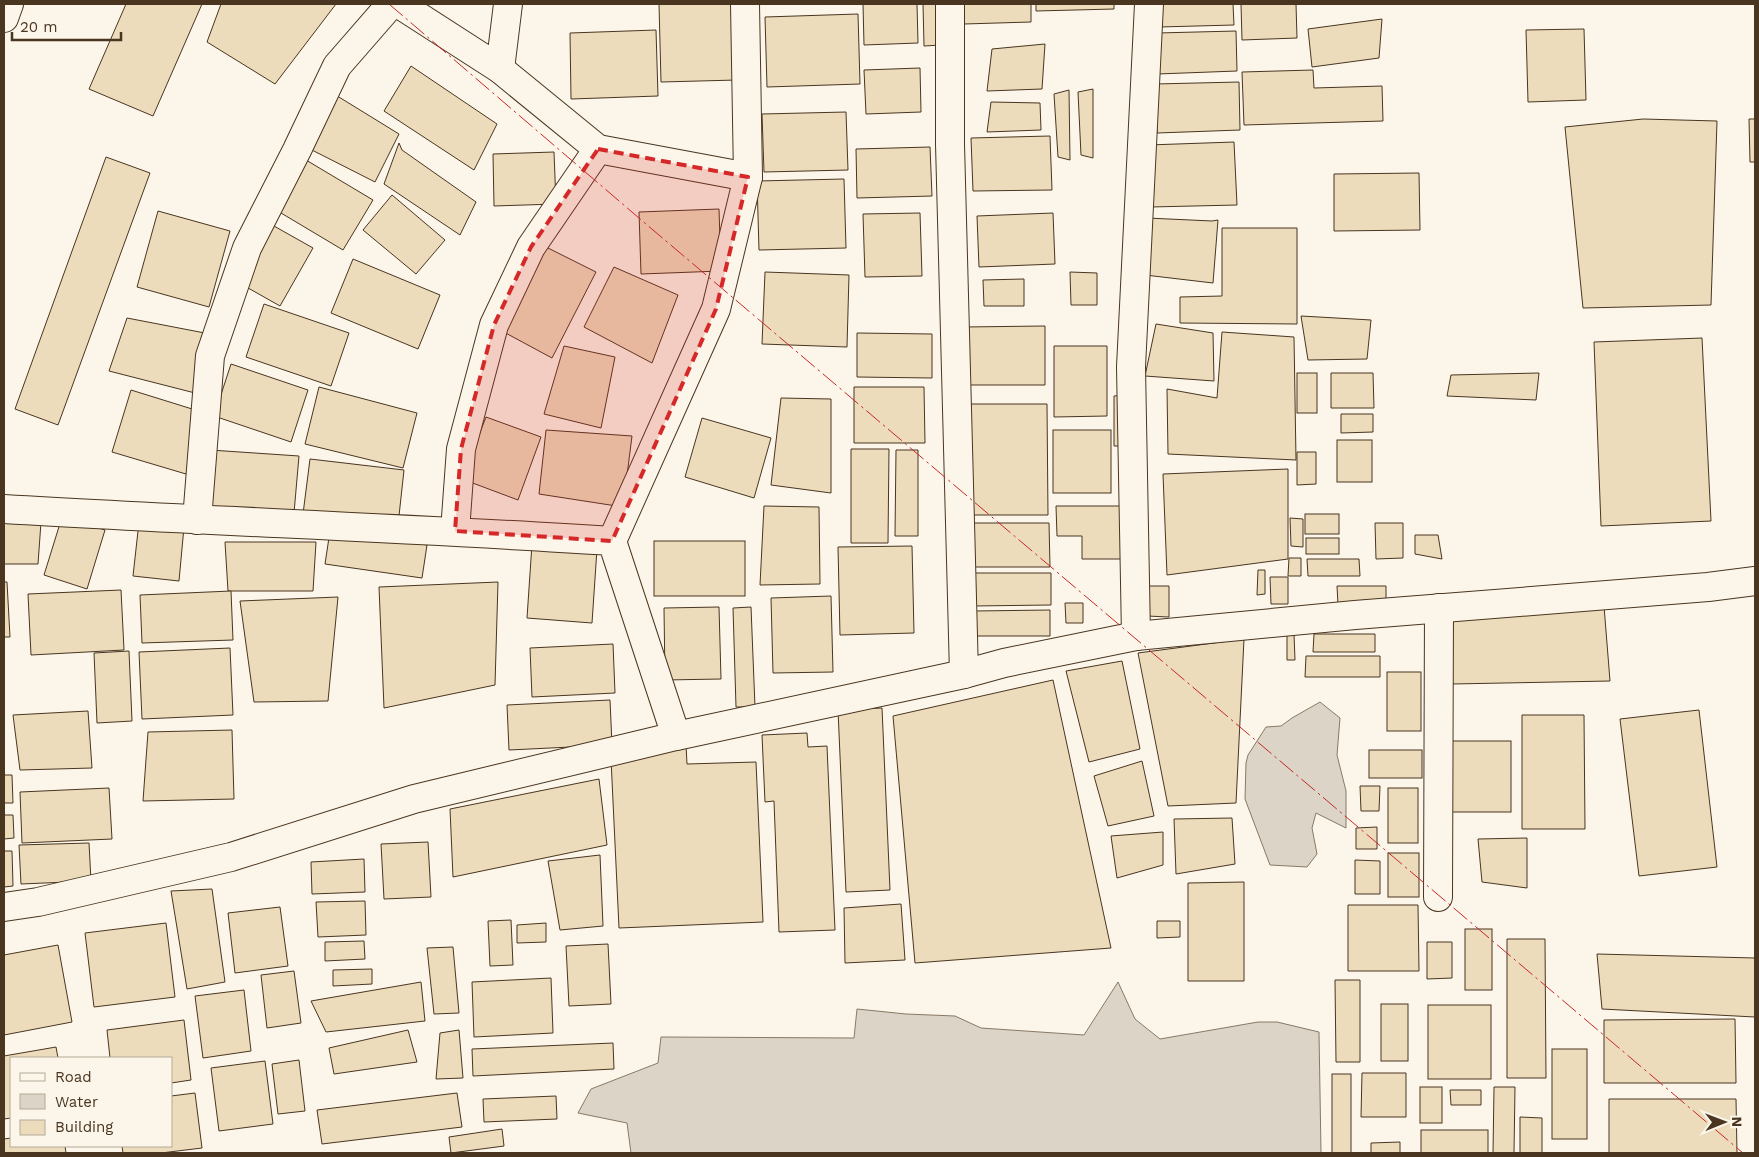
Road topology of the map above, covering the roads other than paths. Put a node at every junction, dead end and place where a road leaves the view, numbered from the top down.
1 (9, 4) edge
2 (391, 4) edge
3 (399, 4) edge
4 (508, 4) edge
5 (745, 4) edge
6 (950, 4) edge
7 (1149, 4) edge
8 (4, 18) edge
9 (500, 69) junction
10 (598, 149) junction
11 (748, 177) junction
12 (4, 509) edge
13 (197, 520) junction
14 (456, 531) junction
15 (612, 542) junction
16 (1755, 581) edge
17 (1439, 608) junction
18 (1136, 636) junction
19 (964, 674) junction
20 (676, 736) junction
21 (1438, 897) dead end
22 (4, 907) edge

1 - 8 main road
2 - 13 main road
3 - 9 main road
4 - 9 main road
5 - 11 main road
6 - 19 main road
7 - 18 main road
9 - 10 main road
10 - 11 main road
10 - 14 main road
11 - 15 main road
12 - 13 main road
13 - 14 main road
14 - 15 main road
15 - 20 main road
16 - 17 main road
17 - 18 main road
17 - 21 main road
18 - 19 main road
19 - 20 main road
20 - 22 main road

